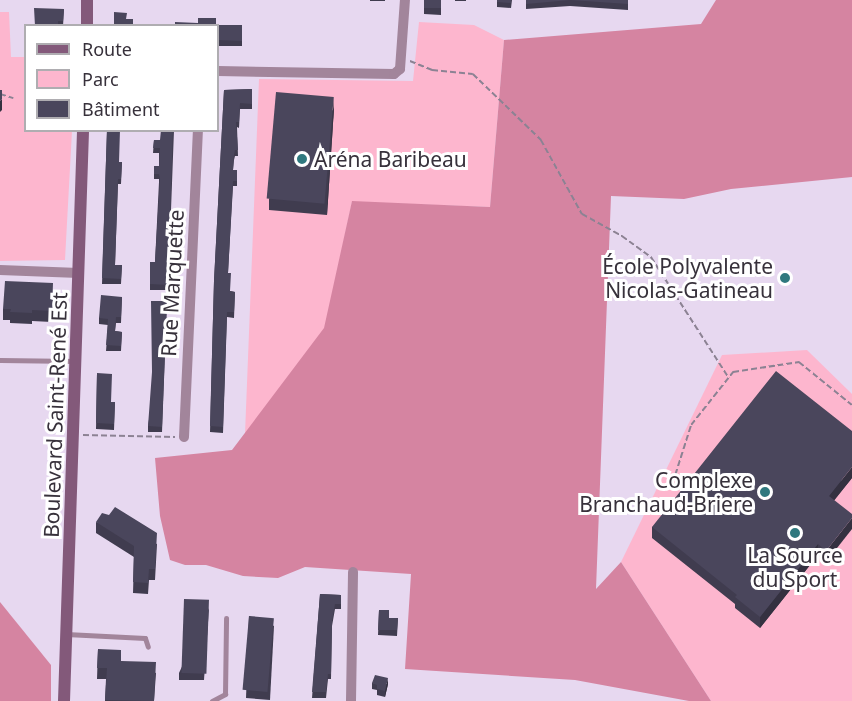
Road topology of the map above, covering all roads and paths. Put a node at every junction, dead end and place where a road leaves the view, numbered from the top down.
1 (87, 0) edge
2 (405, 0) edge
3 (87, 24) edge
4 (401, 59) junction
5 (219, 71) edge
6 (0, 94) edge
7 (13, 98) dead end
8 (83, 132) edge
9 (198, 132) edge
10 (0, 270) edge
11 (79, 273) junction
12 (0, 360) edge
13 (77, 361) junction
14 (729, 378) junction
15 (852, 405) edge
16 (72, 435) junction
17 (184, 437) joint
18 (675, 475) dead end
19 (353, 572) dead end
20 (226, 618) dead end
21 (66, 634) junction
22 (148, 648) dead end
23 (64, 701) edge
24 (212, 701) edge
25 (351, 701) edge

1 - 3 street
2 - 4 street
4 - 5 street
4 - 14 path
6 - 7 path
8 - 11 street, Boulevard Saint-René Est
9 - 17 street, Rue Marquette
10 - 11 street
11 - 13 street, Boulevard Saint-René Est
12 - 13 lane
13 - 16 street, Boulevard Saint-René Est
14 - 15 path
14 - 18 path
16 - 17 path
16 - 21 street, Boulevard Saint-René Est
19 - 25 street
20 - 24 lane
21 - 22 lane
21 - 23 street, Boulevard Saint-René Est

